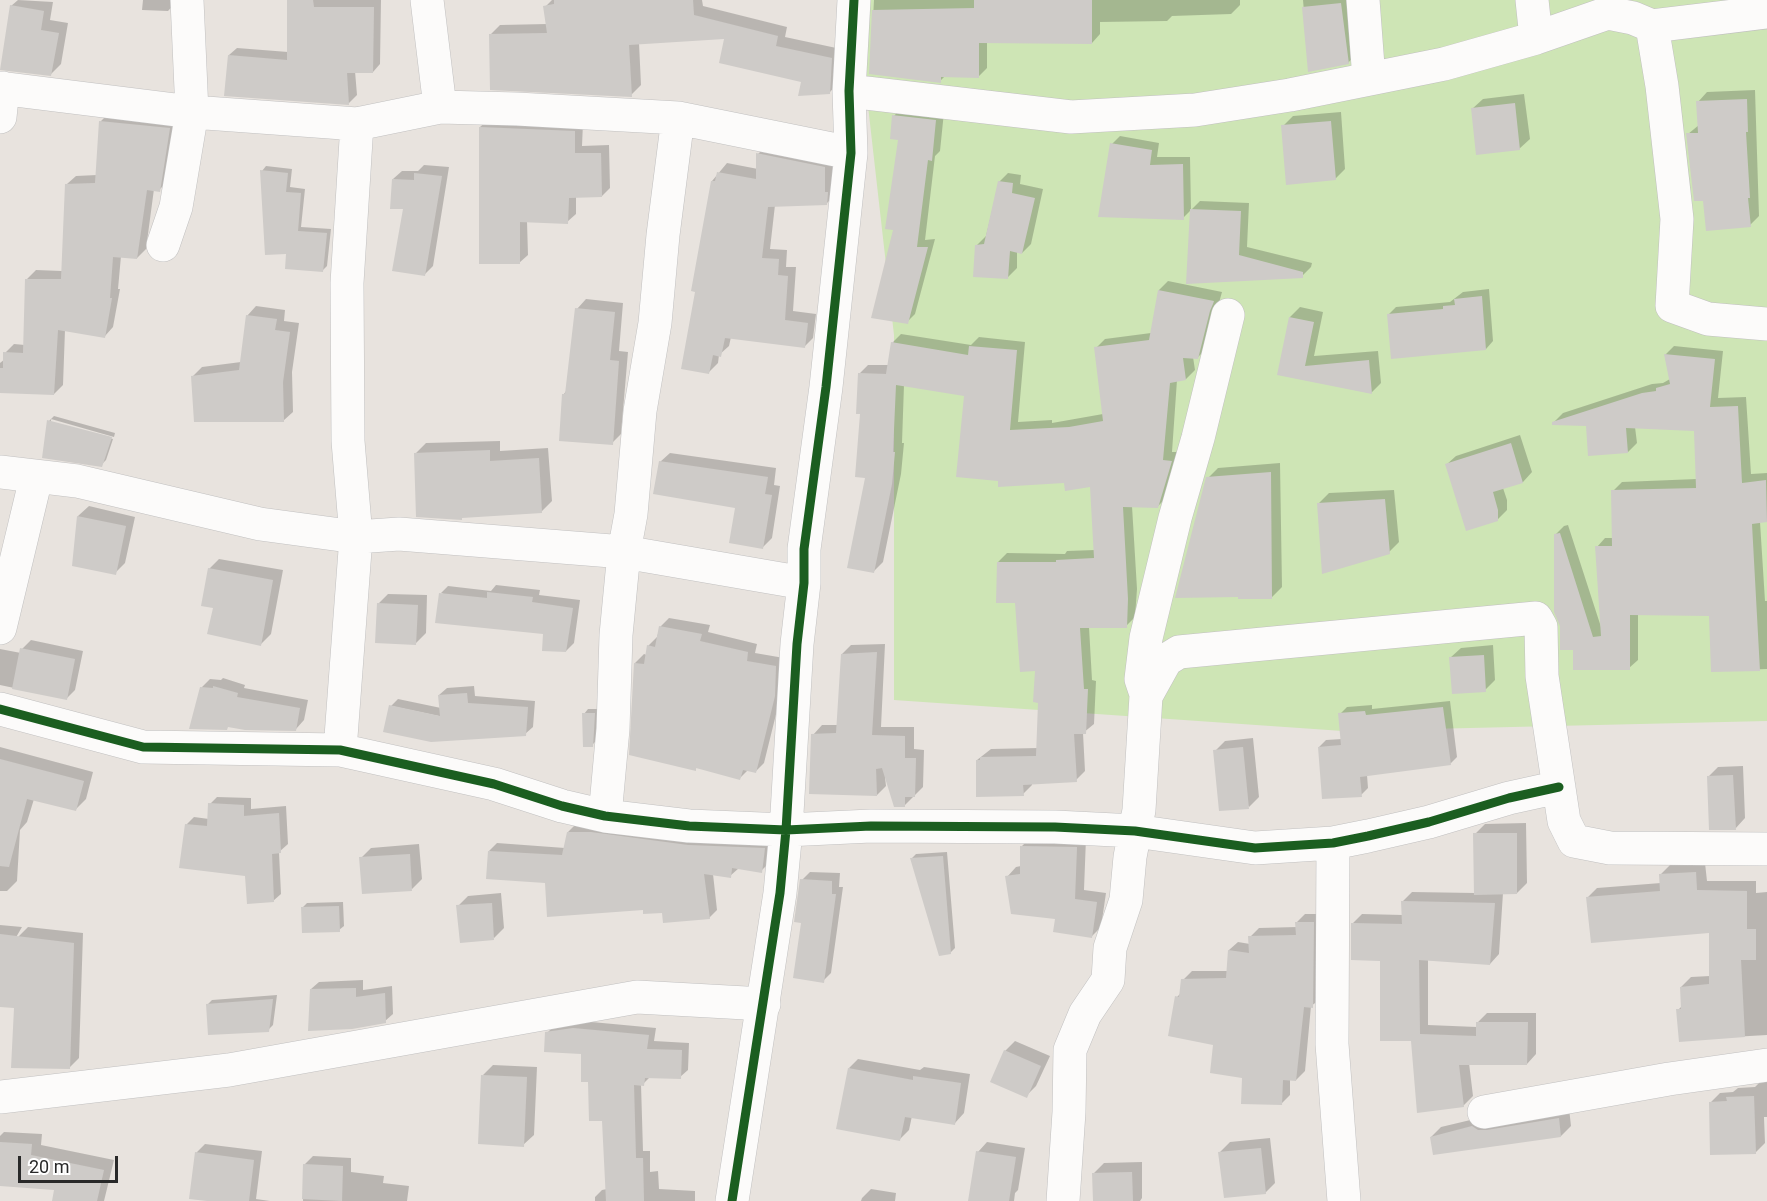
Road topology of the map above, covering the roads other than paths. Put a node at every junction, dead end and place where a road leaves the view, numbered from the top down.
1 (187, 0) edge
2 (427, 0) edge
3 (854, 0) edge
4 (1363, 0) edge
5 (1532, 0) edge
6 (1767, 12) edge
7 (1652, 27) junction
8 (1536, 38) junction
9 (1369, 79) junction
10 (849, 91) junction
11 (1, 97) edge
12 (440, 107) junction
13 (192, 112) junction
14 (678, 118) junction
15 (357, 124) junction
16 (851, 153) junction
17 (163, 245) dead end
18 (1228, 315) dead end
19 (1767, 324) edge
20 (0, 472) edge
21 (36, 478) junction
22 (356, 537) junction
23 (624, 552) junction
24 (804, 583) junction
25 (0, 628) edge
26 (1146, 638) junction
27 (1179, 652) junction
28 (1146, 696) junction
29 (0, 709) edge
30 (340, 750) junction
31 (1559, 787) junction
32 (605, 816) junction
33 (786, 830) junction
34 (1135, 831) junction
35 (1334, 843) junction
36 (1767, 849) edge
37 (764, 1004) junction
38 (1767, 1065) edge
39 (0, 1097) edge
40 (1484, 1112) dead end
41 (732, 1201) edge
42 (1063, 1201) edge
43 (1344, 1201) edge

1 - 13 street
2 - 12 street
3 - 10 street
4 - 9 street
5 - 8 street
6 - 7 street
7 - 8 street
7 - 19 street
8 - 9 street
9 - 10 street
10 - 16 street
11 - 13 street
12 - 14 street
12 - 15 street
13 - 15 street
13 - 17 street
14 - 16 street
14 - 23 street
15 - 22 street
16 - 24 street
18 - 26 street
20 - 21 street
21 - 22 street
21 - 25 street
22 - 23 street
22 - 30 street
23 - 24 street
23 - 32 street
24 - 33 street
26 - 27 street
26 - 28 street
27 - 28 street
27 - 31 street
28 - 34 street
29 - 30 street
30 - 32 street
31 - 35 street
31 - 36 street
32 - 33 street
33 - 34 street
33 - 37 street
34 - 35 street
34 - 42 street
35 - 43 street
37 - 39 street
37 - 41 street
38 - 40 street

